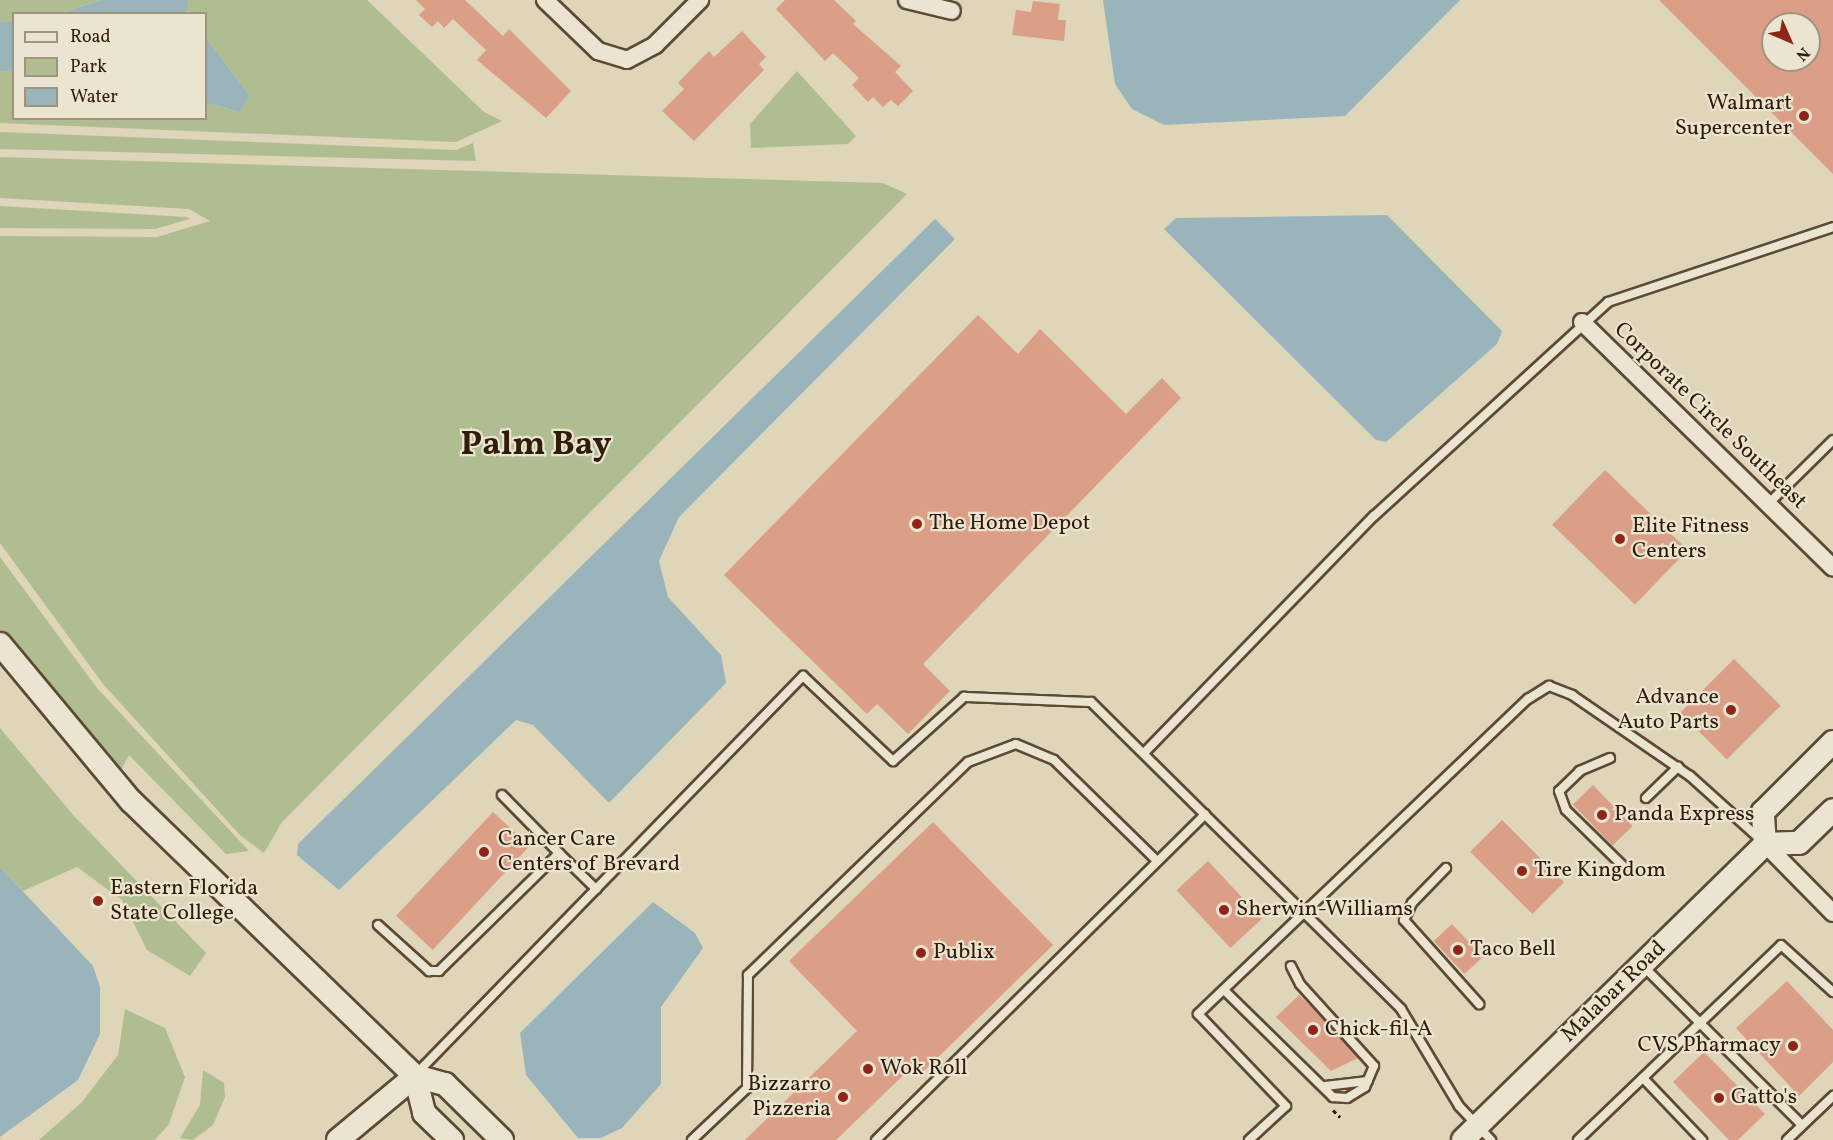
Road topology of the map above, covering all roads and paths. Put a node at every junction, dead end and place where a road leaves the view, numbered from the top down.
1 (545, 0) edge
2 (699, 0) edge
3 (907, 0) edge
4 (952, 11) dead end
5 (1833, 227) edge
6 (1582, 322) junction
7 (1833, 440) edge
8 (1768, 504) junction
9 (1833, 568) edge
10 (0, 644) edge
11 (1833, 742) edge
12 (1144, 753) junction
13 (1610, 758) dead end
14 (1677, 767) junction
15 (502, 795) dead end
16 (1646, 798) dead end
17 (1833, 810) edge
18 (1205, 814) junction
19 (1765, 844) junction
20 (559, 853) junction
21 (1157, 861) junction
22 (1446, 867) dead end
23 (1625, 868) dead end
24 (596, 889) junction
25 (1833, 913) edge
26 (1307, 914) junction
27 (378, 925) dead end
28 (1641, 964) junction
29 (1291, 966) dead end
30 (1226, 992) junction
31 (1833, 992) edge
32 (1479, 1004) dead end
33 (1699, 1022) junction
34 (415, 1076) junction
35 (1642, 1078) junction
36 (1368, 1081) junction
37 (1325, 1086) junction
38 (1833, 1096) edge
39 (1802, 1125) junction
40 (1485, 1132) edge
41 (338, 1140) edge
42 (452, 1140) edge
43 (502, 1140) edge
44 (692, 1140) edge
45 (876, 1140) edge
46 (1249, 1140) edge
47 (1463, 1140) edge
48 (1578, 1140) edge
49 (1702, 1140) edge
50 (1787, 1140) edge

1 - 2 street
3 - 4 street
5 - 6 lane
6 - 8 street, Corporate Circle Southeast
6 - 12 lane
7 - 8 lane
8 - 9 street, Corporate Circle Southeast
10 - 34 street
11 - 19 street
12 - 18 lane
12 - 24 lane
13 - 23 lane
14 - 16 lane
14 - 19 lane
14 - 26 lane
15 - 20 lane
17 - 19 street
18 - 21 lane
18 - 26 lane
19 - 25 street
19 - 28 street, Malabar Road
20 - 24 lane
20 - 27 lane
21 - 44 lane
21 - 45 lane
22 - 32 lane
24 - 34 lane
26 - 30 lane
26 - 40 lane
28 - 33 lane
28 - 40 street, Malabar Road
29 - 36 lane
30 - 37 lane
30 - 46 lane
31 - 33 lane
33 - 35 lane
33 - 39 lane
34 - 41 street
34 - 42 street
34 - 43 street
35 - 48 lane
35 - 49 lane
36 - 37 lane
36 - 37 lane
38 - 39 lane
39 - 50 lane
40 - 47 street, Malabar Road

